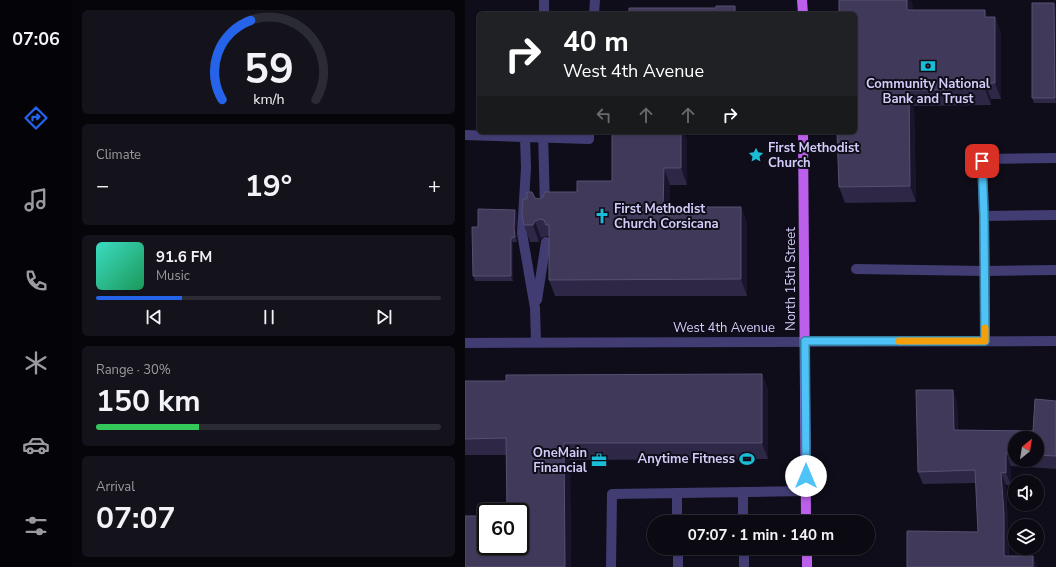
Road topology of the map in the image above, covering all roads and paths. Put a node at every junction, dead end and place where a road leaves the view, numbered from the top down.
1 (544, 0) edge
2 (595, 0) edge
3 (802, 0) edge
4 (544, 12) edge
5 (594, 12) edge
6 (803, 12) edge
7 (803, 134) edge
8 (465, 135) edge
9 (543, 135) edge
10 (589, 135) edge
11 (525, 137) junction
12 (1056, 158) edge
13 (545, 209) edge
14 (1056, 215) edge
15 (984, 216) junction
16 (546, 242) edge
17 (855, 269) dead end
18 (1056, 270) edge
19 (985, 271) junction
20 (535, 308) junction
21 (805, 341) junction
22 (985, 341) junction
23 (1056, 341) edge
24 (535, 342) junction
25 (465, 343) edge
26 (806, 491) junction
27 (743, 492) junction
28 (677, 493) junction
29 (677, 515) edge
30 (743, 515) edge
31 (806, 515) edge
32 (678, 555) edge
33 (744, 555) edge
34 (807, 555) edge
35 (611, 567) edge
36 (678, 567) edge
37 (744, 567) edge
38 (807, 567) edge

1 - 4 street
2 - 5 street
3 - 6 main road
7 - 21 main road, North 15th Street
8 - 11 street
9 - 10 street
9 - 11 street
9 - 13 street
11 - 20 street
12 - 15 street
14 - 15 street
15 - 19 street
16 - 20 street
17 - 19 street
18 - 19 street
19 - 22 street
20 - 24 street
21 - 22 street, West 4th Avenue
21 - 24 street, West 4th Avenue
21 - 26 main road, North 15th Street
22 - 23 street, West 4th Avenue
24 - 25 street, West 4th Avenue
26 - 27 street
26 - 31 main road, North 15th Street
27 - 28 street
27 - 30 street
28 - 29 street
28 - 35 street
32 - 36 street
33 - 37 street
34 - 38 main road

